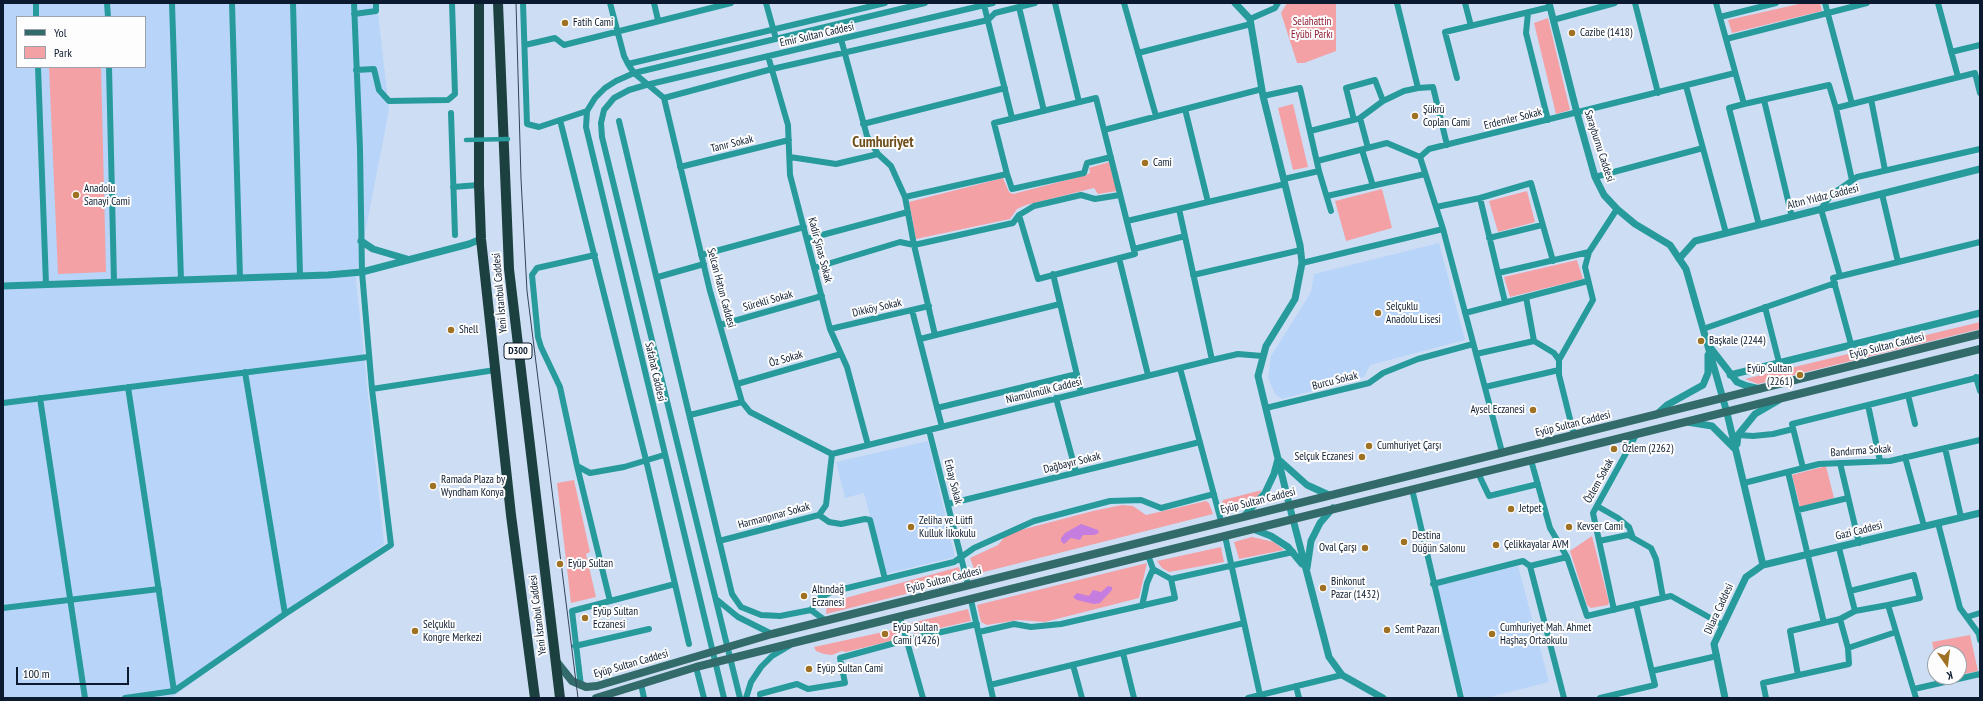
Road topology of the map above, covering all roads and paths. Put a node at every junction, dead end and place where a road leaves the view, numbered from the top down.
1 (36, 3) edge
2 (107, 3) edge
3 (172, 3) edge
4 (232, 3) edge
5 (293, 3) edge
6 (354, 3) edge
7 (376, 3) edge
8 (452, 3) edge
9 (479, 3) edge
10 (498, 3) edge
11 (523, 3) edge
12 (610, 3) edge
13 (654, 3) edge
14 (731, 3) edge
15 (766, 3) edge
16 (883, 3) edge
17 (925, 3) edge
18 (993, 3) edge
19 (1035, 3) edge
20 (1055, 3) edge
21 (1124, 3) edge
22 (1235, 3) edge
23 (1278, 3) edge
24 (1397, 3) edge
25 (1466, 3) edge
26 (1615, 3) edge
27 (1635, 3) edge
28 (1716, 3) edge
29 (1776, 3) edge
30 (1825, 3) edge
31 (1867, 3) edge
32 (1938, 3) edge
33 (984, 5) junction
34 (1550, 5) edge
35 (1019, 7) junction
36 (884, 13) junction
37 (1528, 13) junction
38 (1827, 13) junction
39 (354, 14) junction
40 (36, 16) edge
41 (108, 16) edge
42 (1720, 17) junction
43 (658, 20) junction
44 (988, 20) junction
45 (1553, 20) junction
46 (1250, 22) junction
47 (1472, 26) junction
48 (773, 29) junction
49 (617, 30) junction
50 (776, 39) junction
51 (840, 39) junction
52 (1726, 40) junction
53 (525, 45) junction
54 (1980, 45) edge
55 (1952, 52) junction
56 (844, 53) junction
57 (1138, 53) junction
58 (768, 56) junction
59 (628, 64) junction
60 (38, 68) edge
61 (109, 68) edge
62 (772, 69) junction
63 (356, 70) junction
64 (1735, 73) junction
65 (634, 74) junction
66 (1958, 77) junction
67 (1457, 78) dead end
68 (646, 85) junction
69 (1686, 86) junction
70 (1005, 88) junction
71 (1418, 88) junction
72 (1262, 92) junction
73 (1658, 93) junction
74 (1980, 93) edge
75 (664, 98) junction
76 (1871, 99) junction
77 (1764, 100) junction
78 (1383, 101) junction
79 (1079, 102) junction
80 (1744, 104) junction
81 (1852, 104) junction
82 (1836, 108) junction
83 (1185, 109) junction
84 (1044, 110) junction
85 (587, 111) junction
86 (451, 113) dead end
87 (1577, 113) junction
88 (1156, 116) junction
89 (1012, 118) junction
90 (1360, 118) junction
91 (560, 120) junction
92 (1354, 120) junction
93 (1548, 120) junction
94 (619, 121) dead end
95 (864, 124) junction
96 (1104, 130) junction
97 (1310, 131) junction
98 (508, 139) dead end
99 (466, 140) dead end
100 (789, 140) junction
101 (1448, 145) junction
102 (1368, 148) junction
103 (1703, 148) junction
104 (1980, 149) edge
105 (1362, 150) junction
106 (878, 154) junction
107 (790, 157) junction
108 (1111, 157) junction
109 (1420, 157) junction
110 (1317, 161) junction
111 (680, 167) junction
112 (1980, 169) edge
113 (1885, 170) junction
114 (1319, 171) junction
115 (1007, 174) junction
116 (1425, 174) junction
117 (1595, 177) junction
118 (1852, 180) junction
119 (1285, 182) junction
120 (479, 185) junction
121 (1373, 186) junction
122 (453, 187) junction
123 (1882, 194) junction
124 (1120, 195) junction
125 (1327, 196) junction
126 (905, 197) junction
127 (1480, 198) junction
128 (1208, 202) junction
129 (1436, 207) junction
130 (1179, 209) junction
131 (1617, 209) junction
132 (1821, 209) junction
133 (1331, 210) dead end
134 (908, 212) junction
135 (1020, 215) junction
136 (1792, 217) junction
137 (1127, 221) junction
138 (1759, 225) junction
139 (1542, 226) junction
140 (804, 227) junction
141 (1443, 229) junction
142 (1726, 233) junction
143 (455, 235) dead end
144 (1185, 236) junction
145 (1489, 238) junction
146 (807, 239) junction
147 (481, 240) junction
148 (361, 241) junction
149 (1980, 242) edge
150 (914, 245) junction
151 (1134, 249) junction
152 (1301, 250) junction
153 (1589, 252) junction
154 (595, 255) junction
155 (701, 255) junction
156 (1119, 258) junction
157 (1679, 258) junction
158 (410, 259) junction
159 (1553, 261) junction
160 (1898, 262) junction
161 (1302, 263) junction
162 (704, 264) junction
163 (814, 268) junction
164 (362, 272) junction
165 (1498, 273) junction
166 (1053, 274) junction
167 (1193, 275) junction
168 (300, 276) junction
169 (1840, 276) junction
170 (658, 277) junction
171 (240, 278) junction
172 (180, 280) junction
173 (1588, 281) junction
174 (114, 282) junction
175 (1834, 283) junction
176 (46, 284) junction
177 (3, 286) edge
178 (822, 296) junction
179 (1526, 297) junction
180 (1506, 302) junction
181 (1060, 304) junction
182 (928, 306) junction
183 (1765, 307) junction
184 (912, 310) junction
185 (1465, 313) junction
186 (1980, 313) edge
187 (720, 325) junction
188 (830, 329) junction
189 (1703, 329) junction
190 (1980, 334) edge
191 (936, 335) junction
192 (920, 339) junction
193 (1534, 340) junction
194 (1473, 344) junction
195 (1851, 344) junction
196 (1708, 345) junction
197 (1980, 350) edge
198 (841, 354) junction
199 (1476, 354) junction
200 (1262, 356) junction
201 (368, 357) junction
202 (1212, 360) junction
203 (1559, 360) junction
204 (1779, 362) junction
205 (1180, 368) junction
206 (495, 370) junction
207 (1559, 370) junction
208 (245, 372) junction
209 (1077, 374) junction
210 (1730, 375) junction
211 (1148, 376) junction
212 (1978, 377) edge
213 (737, 384) junction
214 (128, 387) junction
215 (1485, 387) junction
216 (372, 389) junction
217 (1760, 389) junction
218 (1980, 391) edge
219 (1081, 392) junction
220 (1908, 395) junction
221 (40, 398) junction
222 (1056, 398) junction
223 (1723, 398) junction
224 (1780, 400) junction
225 (742, 402) junction
226 (3, 403) edge
227 (1868, 405) junction
228 (938, 408) junction
229 (1266, 408) junction
230 (1727, 413) junction
231 (690, 415) junction
232 (1656, 415) junction
233 (1687, 422) junction
234 (1915, 424) dead end
235 (942, 427) junction
236 (1793, 429) junction
237 (929, 430) junction
238 (1574, 435) junction
239 (1636, 435) junction
240 (1738, 435) junction
241 (1980, 440) edge
242 (1200, 442) junction
243 (868, 445) junction
244 (1945, 448) junction
245 (1736, 450) junction
246 (1502, 452) junction
247 (664, 454) junction
248 (832, 454) junction
249 (1905, 457) junction
250 (1278, 459) junction
251 (646, 460) junction
252 (1531, 460) junction
253 (1880, 461) junction
254 (1840, 463) junction
255 (577, 466) junction
256 (1803, 468) junction
257 (1076, 472) junction
258 (1788, 472) junction
259 (1478, 473) junction
260 (1744, 483) junction
261 (1538, 484) junction
262 (1412, 489) junction
263 (1214, 494) junction
264 (1329, 495) junction
265 (1848, 498) junction
266 (948, 504) junction
267 (1289, 504) junction
268 (1597, 506) junction
269 (1333, 508) junction
270 (1798, 510) junction
271 (1980, 513) edge
272 (819, 515) junction
273 (1245, 515) junction
274 (1961, 517) junction
275 (1293, 518) junction
276 (1221, 521) junction
277 (1938, 523) junction
278 (1924, 526) junction
279 (1253, 529) junction
280 (1225, 536) junction
281 (1634, 538) junction
282 (719, 541) junction
283 (1599, 541) junction
284 (1859, 543) junction
285 (1839, 548) junction
286 (1293, 552) junction
287 (1148, 555) junction
288 (1809, 555) junction
289 (1568, 557) junction
290 (961, 558) junction
291 (1763, 565) junction
292 (1232, 566) junction
293 (1530, 566) junction
294 (1153, 569) junction
295 (1307, 574) junction
296 (1746, 577) joint
297 (885, 579) junction
298 (1171, 579) junction
299 (675, 584) junction
300 (1433, 584) junction
301 (968, 585) junction
302 (159, 589) junction
303 (1850, 591) junction
304 (1663, 598) junction
305 (70, 599) junction
306 (716, 599) junction
307 (971, 600) junction
308 (610, 601) junction
309 (1636, 604) junction
310 (1888, 605) junction
311 (1142, 606) junction
312 (3, 608) edge
313 (811, 610) junction
314 (1614, 610) junction
315 (1856, 611) junction
316 (1980, 613) edge
317 (285, 614) junction
318 (900, 617) junction
319 (1967, 617) junction
320 (1840, 619) junction
321 (826, 621) junction
322 (1244, 623) junction
323 (1824, 623) junction
324 (977, 624) junction
325 (1723, 625) junction
326 (649, 629) dead end
327 (978, 632) junction
328 (1896, 632) junction
329 (772, 634) junction
330 (906, 640) junction
331 (1980, 640) edge
332 (794, 643) junction
333 (689, 644) dead end
334 (575, 646) junction
335 (728, 648) junction
336 (1848, 648) junction
337 (712, 651) junction
338 (1122, 653) junction
339 (1717, 656) junction
340 (555, 659) junction
341 (730, 659) junction
342 (715, 662) junction
343 (1073, 665) junction
344 (696, 667) junction
345 (1652, 671) junction
346 (1980, 674) edge
347 (1342, 675) junction
348 (1798, 675) junction
349 (641, 684) junction
350 (990, 685) junction
351 (580, 686) junction
352 (1296, 686) junction
353 (1914, 689) junction
354 (174, 691) junction
355 (1260, 695) junction
356 (85, 698) edge
357 (125, 698) edge
358 (535, 698) edge
359 (560, 698) edge
360 (596, 698) edge
361 (644, 698) edge
362 (704, 698) edge
363 (724, 698) edge
364 (740, 698) edge
365 (746, 698) edge
366 (761, 698) edge
367 (923, 698) edge
368 (993, 698) edge
369 (1082, 698) edge
370 (1134, 698) edge
371 (1248, 698) edge
372 (1299, 698) edge
373 (1383, 698) edge
374 (1462, 698) edge
375 (1564, 698) edge
376 (1600, 698) edge
377 (1725, 698) edge
378 (1766, 698) edge
379 (1916, 698) edge

1 - 40 street
2 - 41 street
3 - 172 street
4 - 171 street
5 - 168 street
6 - 39 street
7 - 39 street
8 - 63 street
9 - 120 highway, Yeni İstanbul Caddesi / D300
10 - 340 highway, Yeni İstanbul Caddesi / D300
11 - 53 street
12 - 49 street
13 - 43 street
14 - 43 street
15 - 48 street
16 - 36 street
16 - 48 street
17 - 36 street, Emir Sultan Caddesi
18 - 33 street, Emir Sultan Caddesi
19 - 35 street
20 - 79 street
21 - 57 street
22 - 46 street
23 - 46 street
24 - 71 street
25 - 47 street
26 - 45 street
27 - 73 street
28 - 42 street
29 - 42 street
30 - 38 street
31 - 38 street
32 - 55 street
33 - 44 street
33 - 51 street, Emir Sultan Caddesi
34 - 37 street
34 - 45 street, Sarayburnu Caddesi
35 - 44 street
35 - 84 street
36 - 50 street, Emir Sultan Caddesi
37 - 47 street
37 - 93 street
38 - 52 street
38 - 81 street
39 - 63 street
42 - 52 street
43 - 49 street
44 - 56 street
44 - 70 street
45 - 87 street, Sarayburnu Caddesi
46 - 57 street
46 - 72 street
47 - 67 street
48 - 50 street
48 - 59 street
49 - 53 street
49 - 59 street
50 - 65 street, Emir Sultan Caddesi
51 - 56 street
51 - 58 street, Emir Sultan Caddesi
52 - 64 street
53 - 91 street
54 - 55 street
55 - 66 street
56 - 62 street
56 - 95 street
57 - 88 street
58 - 62 street, Kadir Şinas Sokak
58 - 68 street, Emir Sultan Caddesi
59 - 65 street
60 - 176 street
61 - 174 street
62 - 75 street
62 - 100 street, Kadir Şinas Sokak
63 - 148 street
64 - 69 street, Erdemler Sokak
64 - 80 street
65 - 68 street
65 - 85 street
66 - 74 street
66 - 76 street
68 - 75 street
68 - 306 street, Safahat Caddesi
69 - 73 street, Erdemler Sokak
69 - 103 street
70 - 89 street
70 - 95 street
71 - 78 street
71 - 101 street
72 - 83 street
72 - 97 street
72 - 119 street
73 - 87 street, Erdemler Sokak
75 - 111 street, Selcan Hatun Caddesi
76 - 81 street
76 - 113 street
77 - 80 street
77 - 82 street
77 - 136 street
78 - 90 street
78 - 92 street
79 - 84 street
79 - 96 street
80 - 138 street
81 - 82 street
82 - 118 street
83 - 88 street
83 - 128 street
84 - 89 street
85 - 91 street
85 - 247 street, Safahat Caddesi
86 - 122 street
87 - 93 street, Erdemler Sokak
87 - 117 street, Sarayburnu Caddesi
88 - 96 street
89 - 115 street
90 - 92 street
90 - 102 street
91 - 154 street
92 - 97 street
93 - 101 street, Erdemler Sokak
94 - 170 street
95 - 106 street
96 - 108 street
97 - 110 street
98 - 99 street, bridge
100 - 107 street, Kadir Şinas Sokak
100 - 111 street, Tanır Sokak
101 - 109 street, Erdemler Sokak
102 - 105 street
102 - 109 street
103 - 117 street
103 - 142 street
104 - 113 street
105 - 110 street
105 - 121 street
106 - 107 street
106 - 126 street
107 - 140 street, Kadir Şinas Sokak
108 - 115 street
108 - 124 street
109 - 116 street
110 - 114 street
111 - 155 street, Selcan Hatun Caddesi
112 - 123 street, Altın Yıldız Caddesi
113 - 118 street
114 - 119 street
114 - 125 street
115 - 126 street
116 - 121 street
116 - 129 street
117 - 131 street, Sarayburnu Caddesi
118 - 132 street
119 - 128 street
119 - 152 street
120 - 122 street
120 - 147 highway, Yeni İstanbul Caddesi / D300
121 - 125 street
122 - 143 street
123 - 132 street, Altın Yıldız Caddesi
123 - 160 street
124 - 135 street
124 - 137 street
125 - 133 street
126 - 134 street
127 - 129 street
127 - 139 street
127 - 145 street
128 - 130 street
129 - 141 street
130 - 137 street
130 - 144 street
131 - 153 street
131 - 157 street, Sarayburnu Caddesi
132 - 136 street, Altın Yıldız Caddesi
132 - 169 street
134 - 146 street
134 - 150 street
135 - 150 street
135 - 166 street
136 - 138 street, Altın Yıldız Caddesi
137 - 151 street
138 - 142 street, Altın Yıldız Caddesi
139 - 145 street
139 - 159 street
140 - 146 street, Kadir Şinas Sokak
140 - 155 street
141 - 161 street
141 - 185 street
142 - 157 street, Altın Yıldız Caddesi
144 - 151 street
144 - 167 street
145 - 165 street
146 - 163 street, Kadir Şinas Sokak
147 - 158 street
147 - 206 highway, Yeni İstanbul Caddesi / D300
148 - 158 street
148 - 164 street
149 - 160 street
150 - 163 street
150 - 182 street
151 - 156 street
152 - 161 street
152 - 167 street
153 - 159 street
153 - 173 street
154 - 251 street
154 - 255 street
155 - 162 street, Selcan Hatun Caddesi
156 - 166 street
156 - 211 street
157 - 189 street, Sarayburnu Caddesi
158 - 164 street
159 - 165 street
160 - 169 street
161 - 200 street
162 - 170 street
162 - 187 street, Selcan Hatun Caddesi
163 - 178 street, Kadir Şinas Sokak
164 - 168 street
164 - 201 street
165 - 180 street
166 - 181 street
167 - 202 street
168 - 171 street
169 - 175 street
170 - 231 street
171 - 172 street
172 - 174 street
173 - 179 street
173 - 203 street
174 - 176 street
175 - 183 street
175 - 195 street
176 - 177 street
178 - 187 street, Sürekli Sokak
178 - 188 street, Kadir Şinas Sokak
179 - 180 street
179 - 193 street
180 - 185 street
181 - 191 street
181 - 209 street
182 - 184 street, Dikköy Sokak
182 - 191 street
183 - 189 street
183 - 204 street
184 - 188 street, Dikköy Sokak
184 - 192 street
185 - 194 street
186 - 195 street
187 - 213 street, Selcan Hatun Caddesi
188 - 198 street, Kadir Şinas Sokak
189 - 196 street, Sarayburnu Caddesi
190 - 217 main road, Eyüp Sultan Caddesi
191 - 192 street
192 - 228 street
193 - 199 street
193 - 203 street
194 - 199 street
194 - 229 street, Burcu Sokak
195 - 204 street
196 - 210 street
196 - 223 street, Sarayburnu Caddesi
196 - 232 street
197 - 224 main road, Eyüp Sultan Caddesi
198 - 213 street, Öz Sokak
198 - 243 street, Kadir Şinas Sokak
199 - 215 street
200 - 202 street, Niamülmülk Caddesi
200 - 229 street
201 - 208 street
201 - 216 street
202 - 205 street, Niamülmülk Caddesi
203 - 207 street
204 - 210 street
205 - 211 street, Niamülmülk Caddesi
205 - 242 street
206 - 216 street
206 - 358 highway, Yeni İstanbul Caddesi / D300
207 - 215 street
207 - 238 street
208 - 214 street
208 - 317 street
209 - 219 street
209 - 228 street
210 - 217 street
211 - 219 street, Niamülmülk Caddesi
212 - 218 street
212 - 220 street
213 - 225 street, Selcan Hatun Caddesi
214 - 221 street
214 - 302 street
215 - 246 street
216 - 317 street
217 - 223 main road, Eyüp Sultan Caddesi
219 - 222 street, Niamülmülk Caddesi
220 - 227 street
220 - 234 street
221 - 226 street
221 - 305 street
222 - 235 street, Niamülmülk Caddesi
222 - 257 street
223 - 230 street, Sarayburnu Caddesi
223 - 232 main road, Eyüp Sultan Caddesi
224 - 230 main road, Eyüp Sultan Caddesi
224 - 240 street
225 - 231 street
225 - 248 street
227 - 236 street
227 - 253 street
228 - 235 street
229 - 250 street
230 - 233 main road, Eyüp Sultan Caddesi
230 - 245 street, Sarayburnu Caddesi
231 - 282 street
232 - 238 main road, Eyüp Sultan Caddesi
233 - 239 main road, Eyüp Sultan Caddesi
233 - 245 street
235 - 237 street, Niamülmülk Caddesi
236 - 240 street
236 - 256 street
237 - 243 street, Niamülmülk Caddesi
237 - 266 street, Erbay Sokak
238 - 246 main road, Eyüp Sultan Caddesi
239 - 252 main road, Eyüp Sultan Caddesi
239 - 268 street, Özlem Sokak
240 - 245 street
241 - 244 street, Bandırma Sokak
242 - 257 street, Dağbayır Sokak
242 - 263 street
243 - 248 street, Niamülmülk Caddesi
244 - 249 street, Bandırma Sokak
244 - 274 street
245 - 260 street, Sarayburnu Caddesi
246 - 264 main road, Eyüp Sultan Caddesi
247 - 251 street
247 - 337 street, Safahat Caddesi
248 - 272 street, Harmanpınar Sokak
249 - 253 street, Bandırma Sokak
249 - 278 street
250 - 264 street
250 - 267 street
250 - 273 street
251 - 255 street
251 - 299 street
252 - 259 main road, Eyüp Sultan Caddesi
252 - 261 street
253 - 254 street, Bandırma Sokak
254 - 256 street, Bandırma Sokak
254 - 265 street
255 - 308 street
256 - 258 street, Bandırma Sokak
257 - 266 street, Dağbayır Sokak
258 - 260 street, Bandırma Sokak
258 - 270 street
259 - 261 street
259 - 262 main road, Eyüp Sultan Caddesi
260 - 291 street, Sarayburnu Caddesi
261 - 289 street
262 - 269 main road, Eyüp Sultan Caddesi
262 - 300 street
263 - 276 street
263 - 290 street
264 - 267 main road, Eyüp Sultan Caddesi
265 - 270 street
265 - 284 street
266 - 290 street, Erbay Sokak
267 - 273 main road, Eyüp Sultan Caddesi
267 - 275 street
268 - 281 street
268 - 283 street, Özlem Sokak
269 - 275 main road, Eyüp Sultan Caddesi
269 - 295 street
270 - 288 street
271 - 274 street, Gazi Caddesi
272 - 282 street, Harmanpınar Sokak
272 - 297 street
273 - 276 main road, Eyüp Sultan Caddesi
274 - 277 street, Gazi Caddesi
275 - 279 main road, Eyüp Sultan Caddesi
275 - 295 street
276 - 301 main road, Eyüp Sultan Caddesi
277 - 278 street, Gazi Caddesi
277 - 319 street
278 - 284 street, Gazi Caddesi
279 - 280 main road, Eyüp Sultan Caddesi
279 - 286 street
280 - 287 main road, Eyüp Sultan Caddesi
280 - 292 street
281 - 283 street
281 - 304 street
282 - 313 street
283 - 314 street, Özlem Sokak
284 - 285 street, Gazi Caddesi
285 - 288 street, Gazi Caddesi
285 - 303 street
286 - 292 street
286 - 295 street
287 - 294 street
287 - 307 main road, Eyüp Sultan Caddesi
288 - 291 street, Gazi Caddesi
288 - 323 street
289 - 293 street
289 - 314 street
290 - 297 street
290 - 301 street, Erbay Sokak
291 - 296 street, Gazi Caddesi
292 - 298 street
292 - 322 street
293 - 300 street
293 - 375 street
294 - 298 street
294 - 311 street
295 - 347 street
296 - 325 street, Dilara Caddesi
297 - 313 street
298 - 311 street
299 - 308 street
299 - 333 street
300 - 374 street
301 - 321 main road, Eyüp Sultan Caddesi
302 - 305 street
302 - 354 street
303 - 310 street
303 - 315 street
304 - 309 street
304 - 325 street
305 - 312 street
305 - 356 street
306 - 329 street
306 - 335 street, Safahat Caddesi
307 - 318 main road, Eyüp Sultan Caddesi
307 - 324 street
308 - 334 street
309 - 314 street
309 - 345 street
310 - 315 street
310 - 328 street
311 - 327 street
313 - 321 street
315 - 320 street
316 - 319 street
317 - 354 street
318 - 330 street
318 - 332 main road, Eyüp Sultan Caddesi
319 - 331 street
320 - 323 street
320 - 336 street
321 - 329 main road, Eyüp Sultan Caddesi
322 - 338 street
322 - 355 street
323 - 348 street
324 - 327 street
324 - 330 street
325 - 339 street, Dilara Caddesi
326 - 334 street
327 - 350 street
328 - 336 street
328 - 353 street
329 - 335 main road, Eyüp Sultan Caddesi
330 - 366 street
330 - 367 street
332 - 341 main road, Eyüp Sultan Caddesi
332 - 365 street
334 - 351 street
335 - 337 main road, Eyüp Sultan Caddesi
335 - 341 street, Safahat Caddesi
336 - 348 street
337 - 342 street, Safahat Caddesi
337 - 351 main road, Eyüp Sultan Caddesi
338 - 343 street
338 - 370 street
339 - 345 street
339 - 377 street, Dilara Caddesi
340 - 351 main road, Eyüp Sultan Caddesi
340 - 359 highway, Yeni İstanbul Caddesi / D300
341 - 342 main road, Eyüp Sultan Caddesi
341 - 364 street, Safahat Caddesi
342 - 344 main road, Eyüp Sultan Caddesi
342 - 363 street, Safahat Caddesi
343 - 350 street
343 - 369 street
344 - 349 main road, Eyüp Sultan Caddesi
344 - 362 street
345 - 376 street
346 - 353 street
347 - 352 street
347 - 373 street
348 - 378 street
349 - 360 main road, Eyüp Sultan Caddesi
349 - 361 street
350 - 368 street
352 - 355 street
352 - 372 street
353 - 379 street
354 - 357 street
355 - 371 street

